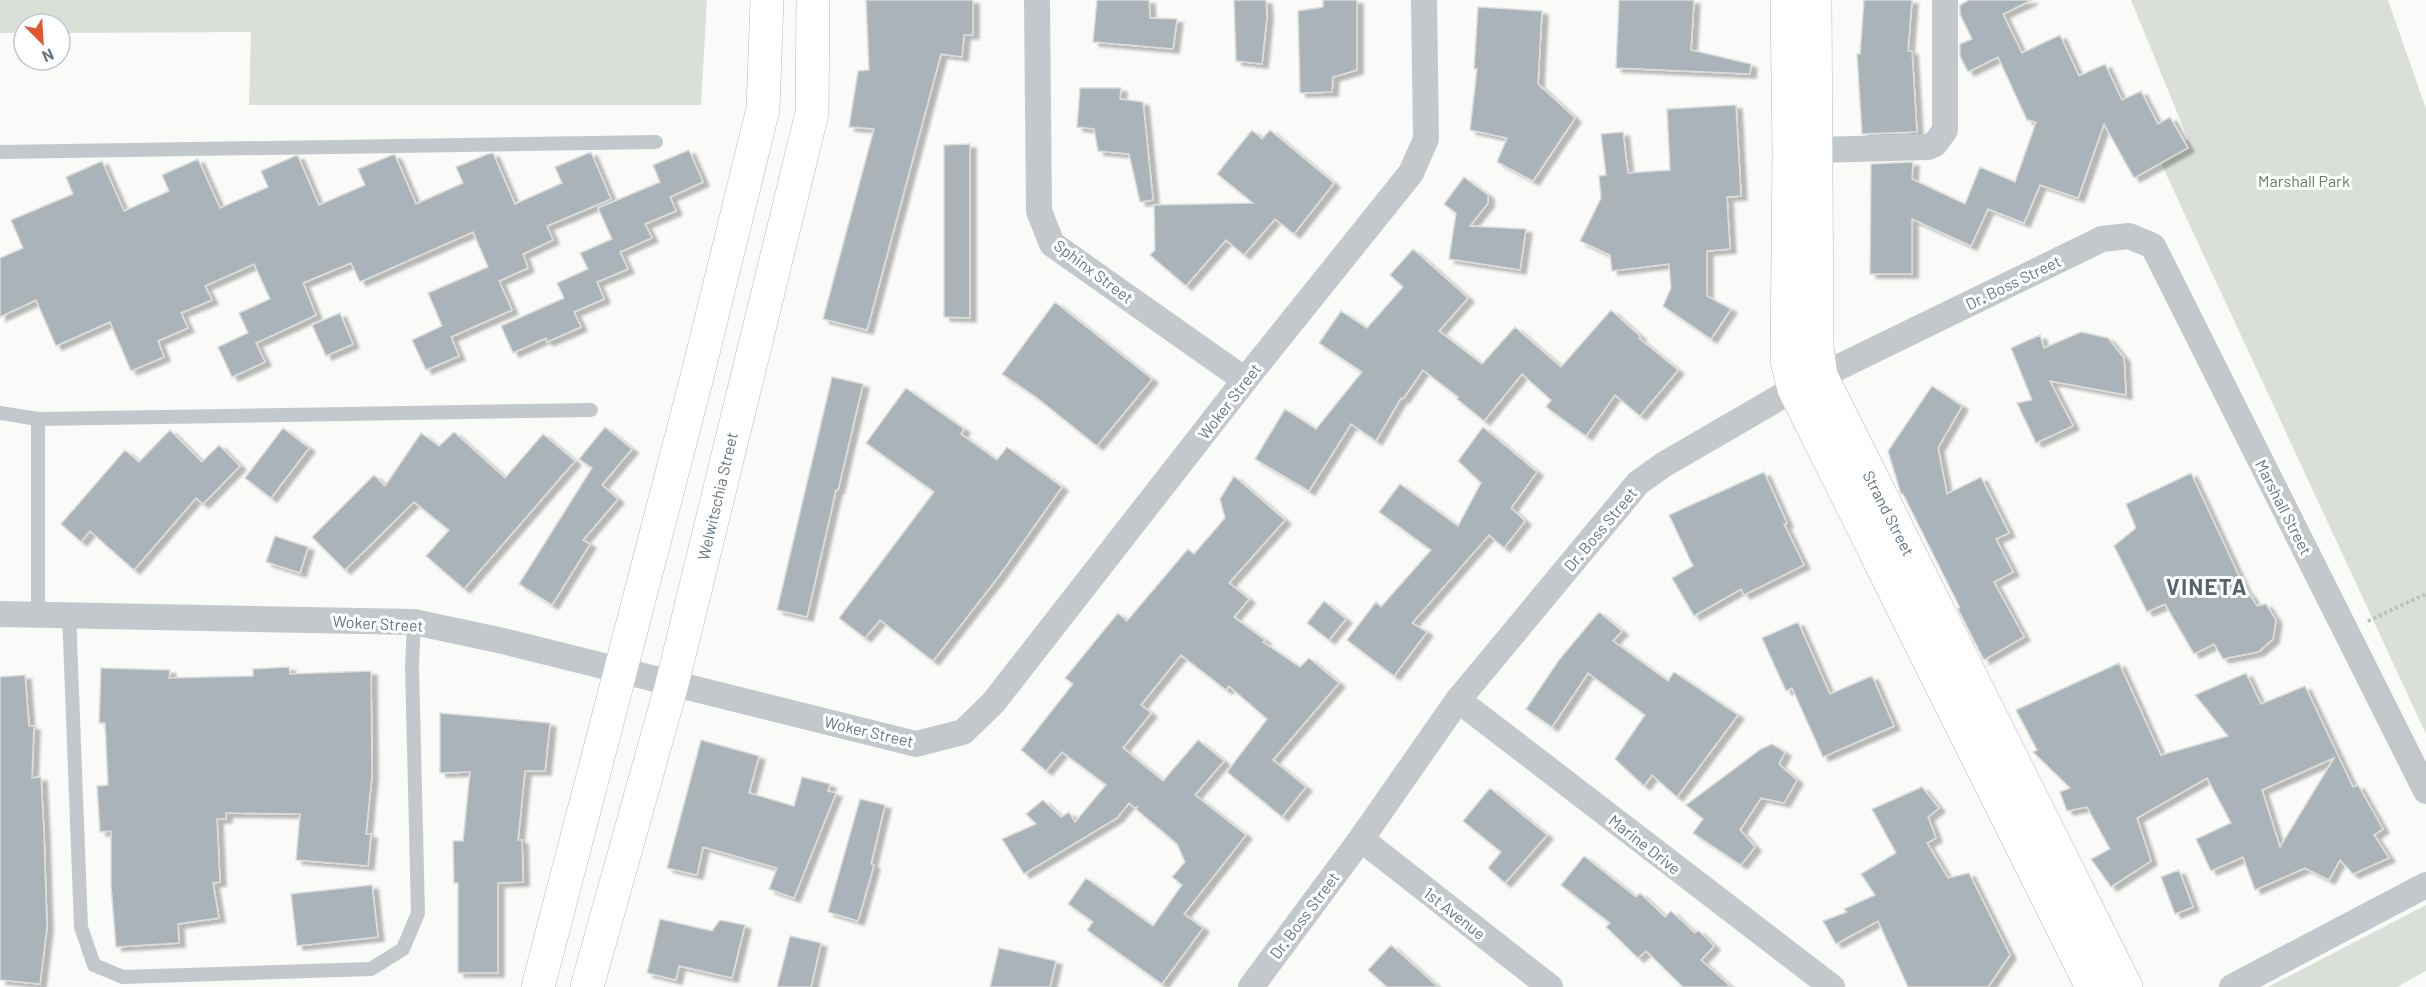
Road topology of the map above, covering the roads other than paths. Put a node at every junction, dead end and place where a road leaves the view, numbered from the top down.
1 (767, 0) edge
2 (813, 0) edge
3 (1037, 0) edge
4 (1424, 0) edge
5 (1787, 0) edge
6 (1815, 0) edge
7 (1945, 0) edge
8 (656, 142) dead end
9 (1817, 150) junction
10 (0, 152) edge
11 (2130, 236) joint
12 (1245, 380) junction
13 (1808, 382) junction
14 (591, 410) dead end
15 (0, 413) edge
16 (38, 419) junction
17 (0, 614) edge
18 (38, 614) junction
19 (69, 614) junction
20 (414, 622) junction
21 (621, 671) junction
22 (672, 684) junction
23 (1458, 700) junction
24 (2426, 790) edge
25 (1361, 839) junction
26 (2426, 885) edge
27 (1253, 986) edge
28 (538, 987) edge
29 (587, 987) edge
30 (1550, 987) edge
31 (1832, 987) edge
32 (2092, 987) edge
33 (2126, 987) edge
34 (2232, 987) edge

1 - 21 street
2 - 22 street, Welwitschia Street
3 - 12 street, Sphinx Street
4 - 12 street, Woker Street
5 - 13 street, Strand Street
6 - 9 street, Strand Street
7 - 9 street
8 - 10 lane
9 - 13 street, Strand Street
11 - 13 street, Dr. Boss Street
11 - 24 street, Marshall Street
12 - 22 street, Woker Street
13 - 23 street, Dr. Boss Street
13 - 32 street, Strand Street
13 - 33 street, Strand Street
14 - 16 lane
15 - 16 lane
16 - 18 lane
17 - 18 street, Woker Street
18 - 19 street, Woker Street
19 - 20 street, Woker Street
19 - 20 lane
20 - 21 street, Woker Street
21 - 22 street, Woker Street
21 - 28 street
22 - 29 street, Welwitschia Street
23 - 25 street, Dr. Boss Street
23 - 31 street, Marine Drive
25 - 27 street, Dr. Boss Street
25 - 30 street, 1st Avenue
26 - 34 street

